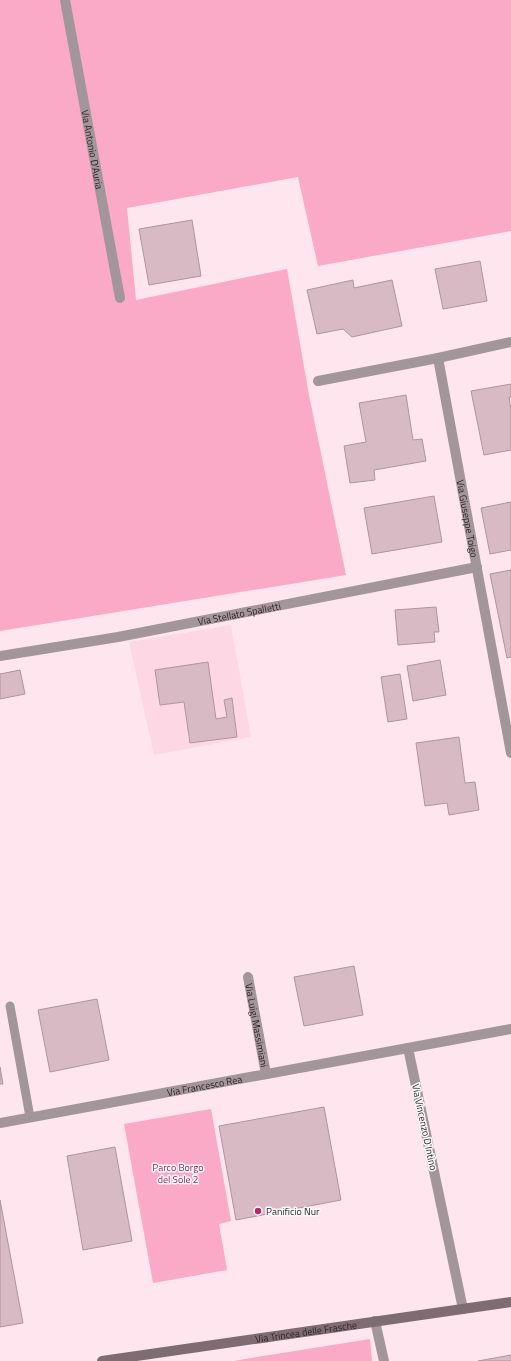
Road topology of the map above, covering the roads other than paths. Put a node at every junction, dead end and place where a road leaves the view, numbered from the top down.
1 (66, 0) edge
2 (120, 298) dead end
3 (511, 342) edge
4 (438, 358) junction
5 (318, 381) dead end
6 (477, 567) junction
7 (0, 656) edge
8 (511, 753) edge
9 (248, 977) dead end
10 (10, 1006) dead end
11 (511, 1029) edge
12 (408, 1048) junction
13 (266, 1074) junction
14 (30, 1118) junction
15 (0, 1123) edge
16 (511, 1302) edge
17 (463, 1308) junction
18 (375, 1321) junction
19 (102, 1361) edge
20 (105, 1361) edge
21 (384, 1361) edge

1 - 2 street, Via Antonio D'Auria
3 - 4 street
4 - 5 street
4 - 6 street, Via Giuseppe Toigo
6 - 7 street, Via Stellato Spalletti
6 - 8 street, Via Giuseppe Toigo
9 - 13 street, Via Luigi Massimiani
10 - 14 lane
11 - 12 street
12 - 13 street, Via Francesco Rea
12 - 17 street, Via Vincenzo D'Intino
13 - 14 street, Via Francesco Rea
14 - 15 street, Via Francesco Rea
16 - 17 street, Via Trincea delle Frasche
17 - 18 street, Via Trincea delle Frasche
18 - 20 street, Via Trincea delle Frasche
18 - 21 street
19 - 20 street, Via Trincea delle Frasche

